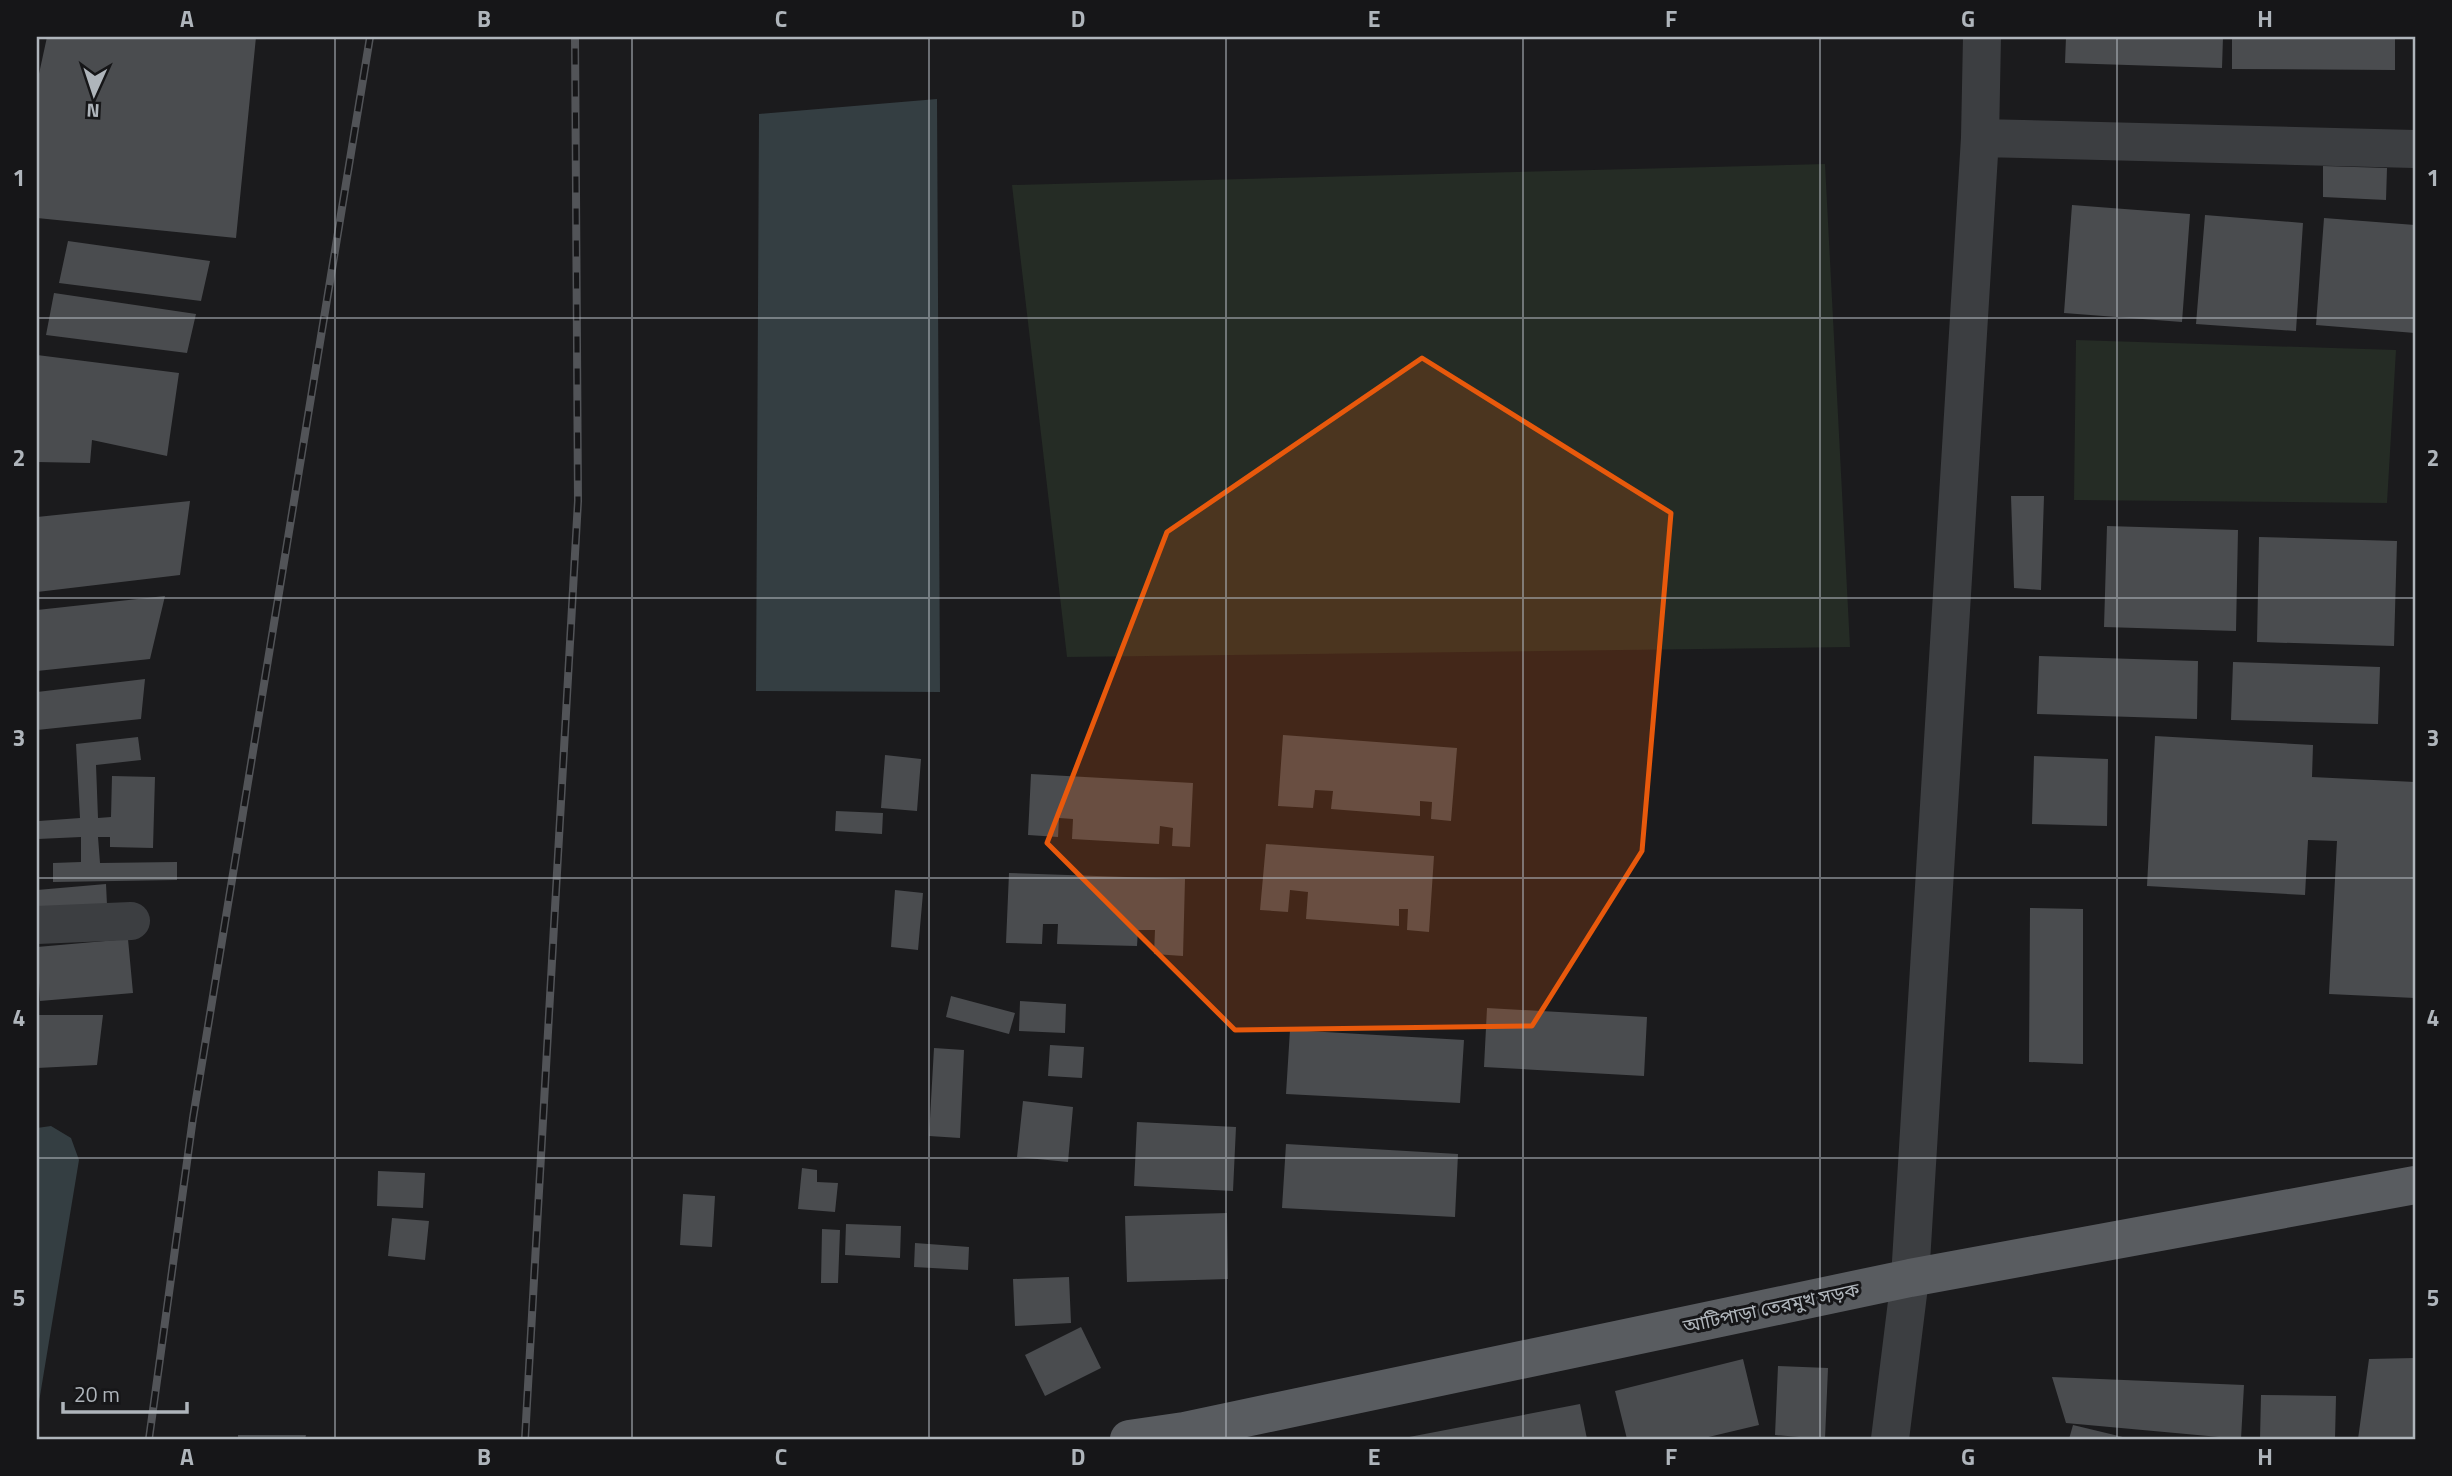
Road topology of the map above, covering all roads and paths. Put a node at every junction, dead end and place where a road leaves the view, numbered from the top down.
1 (1982, 37) edge
2 (1980, 138) junction
3 (2415, 149) edge
4 (131, 921) dead end
5 (37, 925) edge
6 (2415, 1185) edge
7 (1910, 1278) junction
8 (1129, 1439) edge
9 (1890, 1439) edge

1 - 2 street
2 - 3 street
2 - 7 street
4 - 5 street
6 - 7 main road, আটিপাড়া তেরমুখ সড়ক
7 - 8 main road, আটিপাড়া তেরমুখ সড়ক
7 - 9 street

